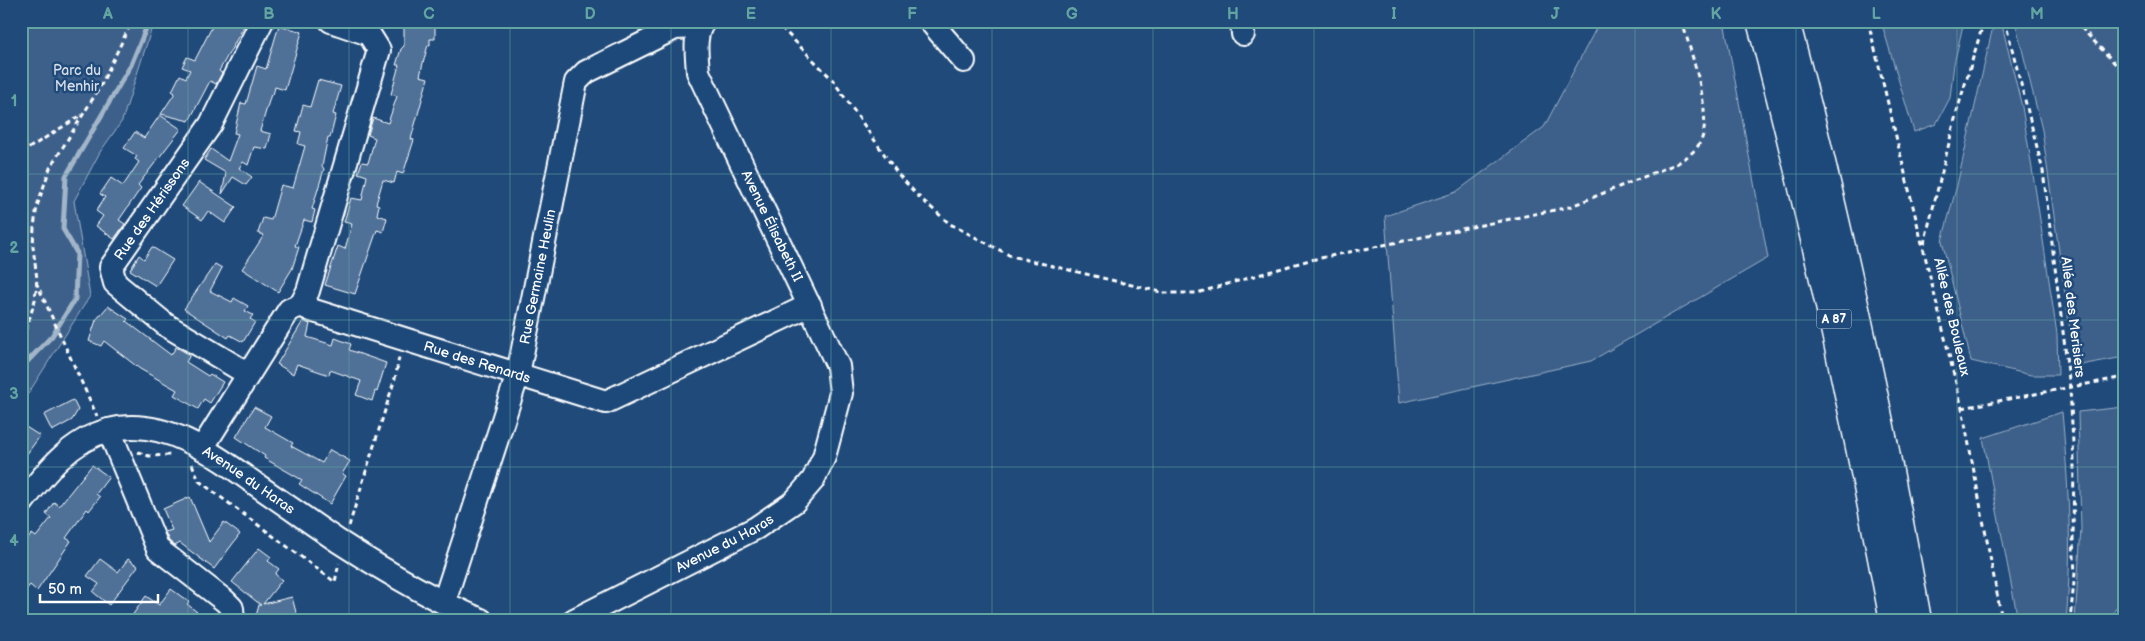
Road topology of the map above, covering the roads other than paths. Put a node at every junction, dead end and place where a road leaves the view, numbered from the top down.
1 (262, 21) edge
2 (930, 21) edge
3 (1761, 21) edge
4 (1785, 21) edge
5 (344, 24) edge
6 (702, 24) edge
7 (964, 61) dead end
8 (810, 304) junction
9 (301, 305) junction
10 (248, 374) junction
11 (518, 374) junction
12 (833, 426) joint
13 (108, 437) junction
14 (196, 454) junction
15 (21, 504) edge
16 (444, 602) junction
17 (233, 620) edge
18 (481, 620) edge
19 (574, 620) edge
20 (1894, 620) edge
21 (1917, 620) edge

1 - 10 street, Rue des Hérissons
2 - 7 street
3 - 20 highway, A 87
4 - 21 highway, A 87
5 - 9 street
6 - 8 street, Avenue Élisabeth II
6 - 11 street, Rue Germaine Heulin
8 - 11 street, Rue des Renards
8 - 12 street, Avenue Élisabeth II
9 - 10 street
9 - 11 street, Rue des Renards
10 - 14 street
11 - 16 street, Rue Germaine Heulin
12 - 19 street, Avenue du Haras
13 - 14 street, Avenue du Haras
13 - 15 street, Avenue du Haras
13 - 17 street
14 - 16 street, Avenue du Haras
16 - 18 street, Avenue du Haras

